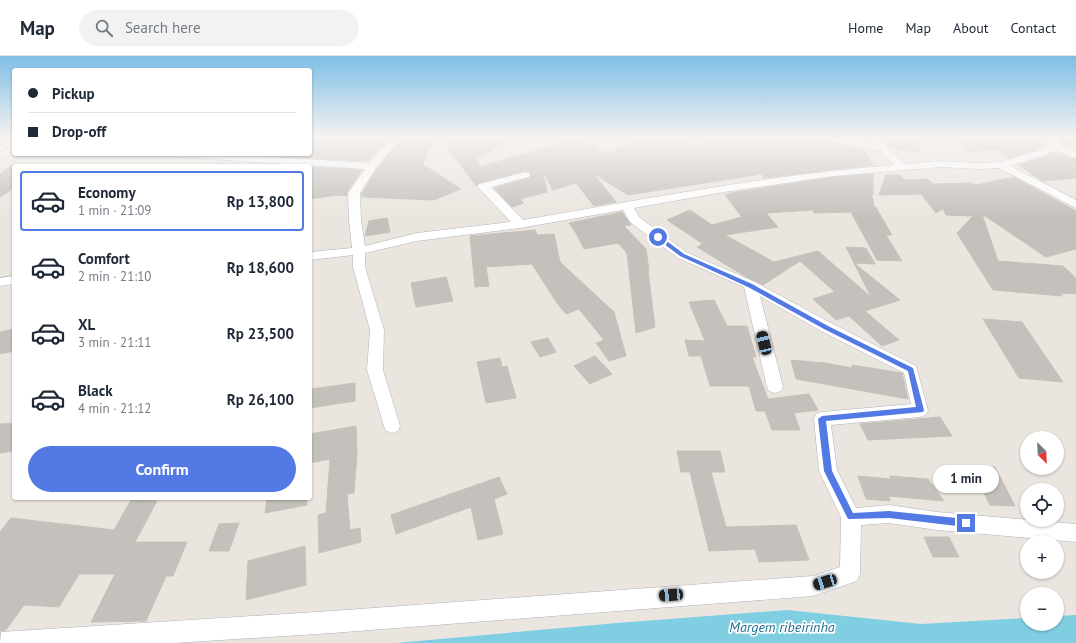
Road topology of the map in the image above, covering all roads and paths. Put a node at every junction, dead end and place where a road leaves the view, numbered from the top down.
1 (346, 164) edge
2 (900, 164) edge
3 (936, 164) edge
4 (948, 164) edge
5 (1001, 165) joint
6 (372, 166) joint
7 (903, 167) junction
8 (526, 175) dead end
9 (1076, 205) edge
10 (627, 206) junction
11 (520, 224) junction
12 (359, 251) junction
13 (312, 256) edge
14 (12, 280) edge
15 (0, 282) edge
16 (750, 285) junction
17 (775, 386) dead end
18 (392, 426) dead end
19 (851, 517) junction
20 (1076, 533) edge
21 (1, 643) edge

1 - 6 street
2 - 7 street
3 - 7 street
4 - 5 street
5 - 9 street
6 - 12 street
7 - 10 street
8 - 11 street
10 - 11 street
10 - 16 street
11 - 12 street
12 - 13 street
12 - 18 street
14 - 15 street
16 - 17 street
16 - 19 street
19 - 20 street
19 - 21 street

